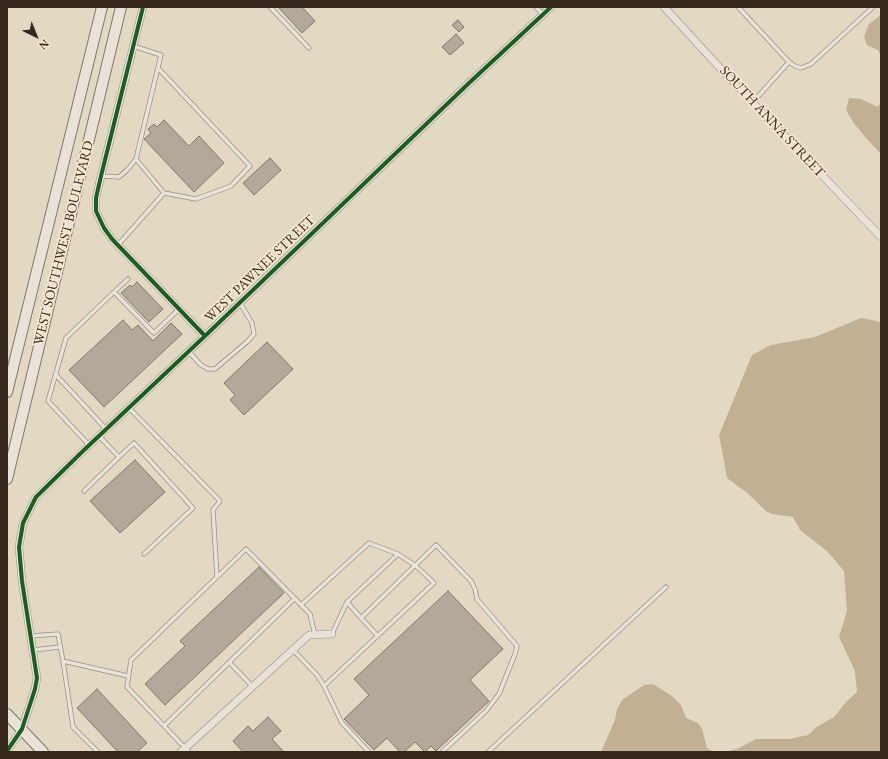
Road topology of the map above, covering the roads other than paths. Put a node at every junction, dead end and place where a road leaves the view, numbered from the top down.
1 (102, 7) edge
2 (121, 7) edge
3 (143, 7) edge
4 (270, 7) edge
5 (536, 7) edge
6 (551, 7) edge
7 (664, 7) edge
8 (738, 7) edge
9 (873, 7) edge
10 (543, 15) junction
11 (134, 46) junction
12 (309, 48) dead end
13 (789, 62) junction
14 (158, 68) junction
15 (752, 102) junction
16 (136, 159) junction
17 (101, 176) junction
18 (164, 193) junction
19 (881, 237) edge
20 (118, 245) junction
21 (128, 279) dead end
22 (114, 292) junction
23 (240, 303) junction
24 (179, 309) junction
25 (205, 336) junction
26 (189, 352) junction
27 (15, 359) junction
28 (56, 375) junction
29 (7, 379) edge
30 (7, 392) edge
31 (129, 408) junction
32 (106, 429) junction
33 (99, 436) junction
34 (89, 445) junction
35 (119, 456) junction
36 (7, 479) edge
37 (84, 491) dead end
38 (144, 554) dead end
39 (398, 554) junction
40 (416, 566) junction
41 (217, 577) junction
42 (666, 587) dead end
43 (295, 598) junction
44 (347, 602) junction
45 (301, 605) junction
46 (361, 618) junction
47 (332, 634) joint
48 (315, 635) junction
49 (31, 636) junction
50 (378, 636) junction
51 (60, 647) junction
52 (33, 650) junction
53 (293, 650) junction
54 (62, 661) junction
55 (229, 662) junction
56 (128, 676) junction
57 (324, 686) junction
58 (253, 687) junction
59 (7, 714) edge
60 (164, 726) junction
61 (22, 729) junction
62 (7, 751) edge
63 (185, 751) edge
64 (43, 752) edge
65 (98, 752) edge
66 (369, 752) edge
67 (442, 752) edge
68 (488, 752) edge

1 - 27 main road, WEST SOUTHWEST BOULEVARD
2 - 36 main road, WEST SOUTHWEST BOULEVARD
3 - 11 street
4 - 12 lane
5 - 10 lane
6 - 10 street, WEST PAWNEE STREET
7 - 15 street, SOUTH ANNA STREET
8 - 13 lane
9 - 13 lane
10 - 23 street, WEST PAWNEE STREET
11 - 14 lane
11 - 17 street
13 - 15 lane
14 - 16 lane
14 - 18 lane
15 - 19 street, SOUTH ANNA STREET
16 - 17 lane
16 - 18 lane
17 - 20 street
18 - 20 lane
20 - 24 street
21 - 22 lane
22 - 24 lane
22 - 28 lane
23 - 25 street, WEST PAWNEE STREET
23 - 26 lane
24 - 25 street
25 - 26 street, WEST PAWNEE STREET
26 - 31 street, WEST PAWNEE STREET
27 - 29 main road
27 - 30 main road, WEST SOUTHWEST BOULEVARD
28 - 32 lane
28 - 34 lane
31 - 32 street, WEST PAWNEE STREET
31 - 41 lane
32 - 33 street, WEST PAWNEE STREET
33 - 34 street, WEST PAWNEE STREET
33 - 35 lane
34 - 49 street, WEST PAWNEE STREET
35 - 37 lane
35 - 38 lane
39 - 40 lane
39 - 44 lane
39 - 45 lane
40 - 46 lane
40 - 50 lane
40 - 67 lane
41 - 43 lane
41 - 56 lane
42 - 68 lane
43 - 45 lane
43 - 55 lane
44 - 46 lane
44 - 47 lane
45 - 48 lane
46 - 50 lane
47 - 48 street
48 - 53 street
49 - 51 lane
49 - 52 street, WEST PAWNEE STREET
50 - 57 lane
51 - 52 lane
51 - 54 lane
52 - 61 street, WEST PAWNEE STREET
53 - 57 lane
53 - 58 street
54 - 56 lane
54 - 65 lane
55 - 58 lane
55 - 60 lane
56 - 60 lane
57 - 66 lane
58 - 63 street
59 - 61 main road
60 - 63 lane
61 - 62 street, WEST PAWNEE STREET
61 - 64 main road

